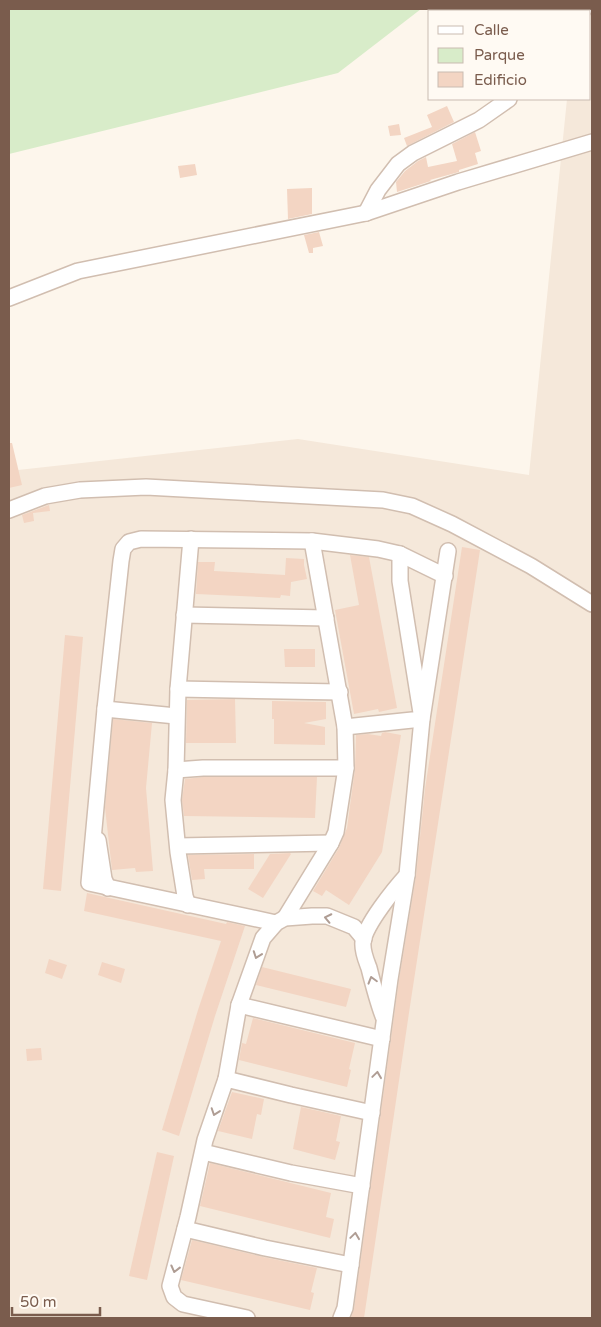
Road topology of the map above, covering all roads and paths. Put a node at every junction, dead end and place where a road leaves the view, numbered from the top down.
1 (508, 100) edge
2 (592, 142) edge
3 (366, 213) junction
4 (9, 298) edge
5 (9, 510) edge
6 (191, 539) junction
7 (312, 541) junction
8 (448, 551) dead end
9 (400, 554) junction
10 (445, 576) junction
11 (592, 604) edge
12 (184, 615) junction
13 (326, 618) junction
14 (178, 690) junction
15 (340, 692) junction
16 (105, 709) junction
17 (176, 716) junction
18 (422, 719) junction
19 (346, 727) junction
20 (346, 768) junction
21 (176, 770) junction
22 (331, 843) junction
23 (178, 846) junction
24 (407, 875) junction
25 (188, 905) junction
26 (280, 920) junction
27 (364, 939) junction
28 (239, 1005) junction
29 (385, 1020) junction
30 (382, 1039) junction
31 (226, 1079) junction
32 (372, 1113) junction
33 (203, 1152) junction
34 (362, 1186) junction
35 (185, 1229) junction
36 (351, 1265) junction
37 (193, 1313) edge
38 (248, 1318) edge
39 (341, 1318) edge

1 - 3 street
2 - 3 street
3 - 4 street
5 - 11 street
6 - 7 street
6 - 12 street
6 - 16 street
7 - 9 street
7 - 13 street
8 - 10 street
9 - 10 street
9 - 18 street
10 - 18 street
12 - 13 street
12 - 14 street
13 - 15 street
14 - 15 street
14 - 17 street
15 - 19 street
16 - 17 street
16 - 25 street
17 - 21 street
18 - 19 street
18 - 24 street
19 - 20 street
20 - 21 street
20 - 22 street
21 - 23 street
22 - 23 street
22 - 26 street
23 - 25 street
24 - 27 street
24 - 29 street
25 - 26 street
27 -> 26 street
26 -> 28 street
29 -> 27 street
28 - 30 street
28 - 31 street
29 - 30 street
32 -> 30 street
31 - 32 street
31 -> 33 street
32 - 34 street
33 - 34 street
33 - 35 street
36 -> 34 street
35 - 36 street
35 -> 37 street
36 - 39 street
37 - 38 street

